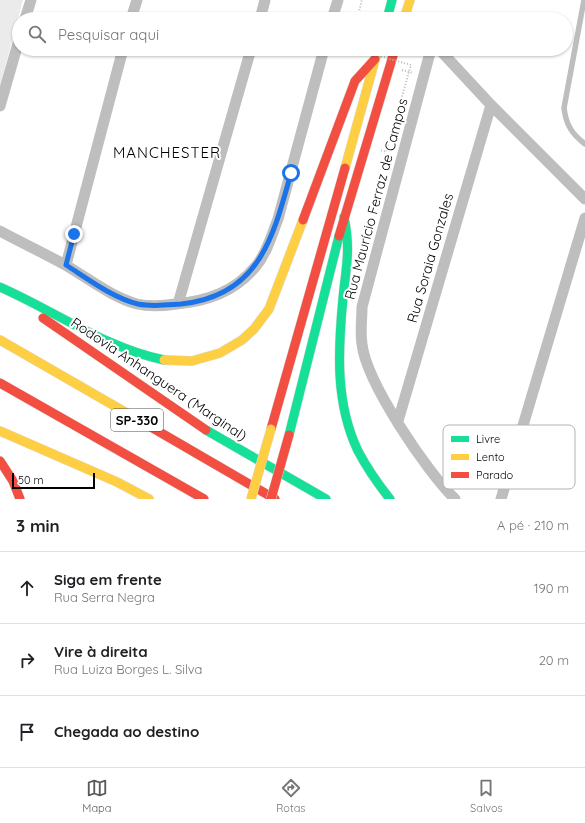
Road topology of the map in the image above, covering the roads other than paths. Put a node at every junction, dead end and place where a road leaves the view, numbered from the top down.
1 (31, 0) edge
2 (137, 0) edge
3 (266, 0) edge
4 (338, 0) edge
5 (392, 0) edge
6 (410, 0) edge
7 (584, 0) edge
8 (27, 12) edge
9 (134, 12) edge
10 (262, 12) edge
11 (334, 12) edge
12 (389, 12) edge
13 (406, 12) edge
14 (14, 56) edge
15 (122, 56) edge
16 (249, 56) edge
17 (322, 56) edge
18 (376, 56) edge
19 (393, 56) edge
20 (429, 56) edge
21 (446, 56) edge
22 (375, 60) junction
23 (491, 105) junction
24 (0, 106) edge
25 (585, 144) edge
26 (585, 199) edge
27 (344, 217) junction
28 (585, 218) edge
29 (0, 231) edge
30 (66, 265) junction
31 (0, 288) edge
32 (178, 304) junction
33 (0, 340) edge
34 (0, 383) edge
35 (398, 421) junction
36 (523, 425) edge
37 (0, 431) edge
38 (0, 461) edge
39 (443, 484) edge
40 (447, 489) edge
41 (504, 489) edge
42 (20, 499) edge
43 (149, 499) edge
44 (204, 499) edge
45 (252, 499) edge
46 (271, 499) edge
47 (275, 499) edge
48 (326, 499) edge
49 (390, 499) edge
50 (455, 499) edge
51 (501, 499) edge

1 - 8 street
2 - 9 street
3 - 10 street
4 - 11 street
5 - 12 main road
6 - 13 main road
7 - 25 lane
14 - 24 street
15 - 30 street
16 - 32 street
17 - 32 street
18 - 22 main road
19 - 27 main road
20 - 35 street, Rua Maurício Ferraz de Campos
21 - 23 street
22 - 31 main road
22 - 45 main road, bridge
23 - 26 street
23 - 35 street, Rua Soraia Gonzales
27 - 46 main road, bridge
27 - 49 main road
28 - 36 street
29 - 30 street
30 - 32 street
31 - 48 main road, Rodovia Anhanguera (Marginal)
33 - 47 main road, SP-330
34 - 44 main road, SP-330
35 - 39 street, Rua Maurício Ferraz de Campos
37 - 43 main road
38 - 42 main road
40 - 50 street, Rua Maurício Ferraz de Campos
41 - 51 street

